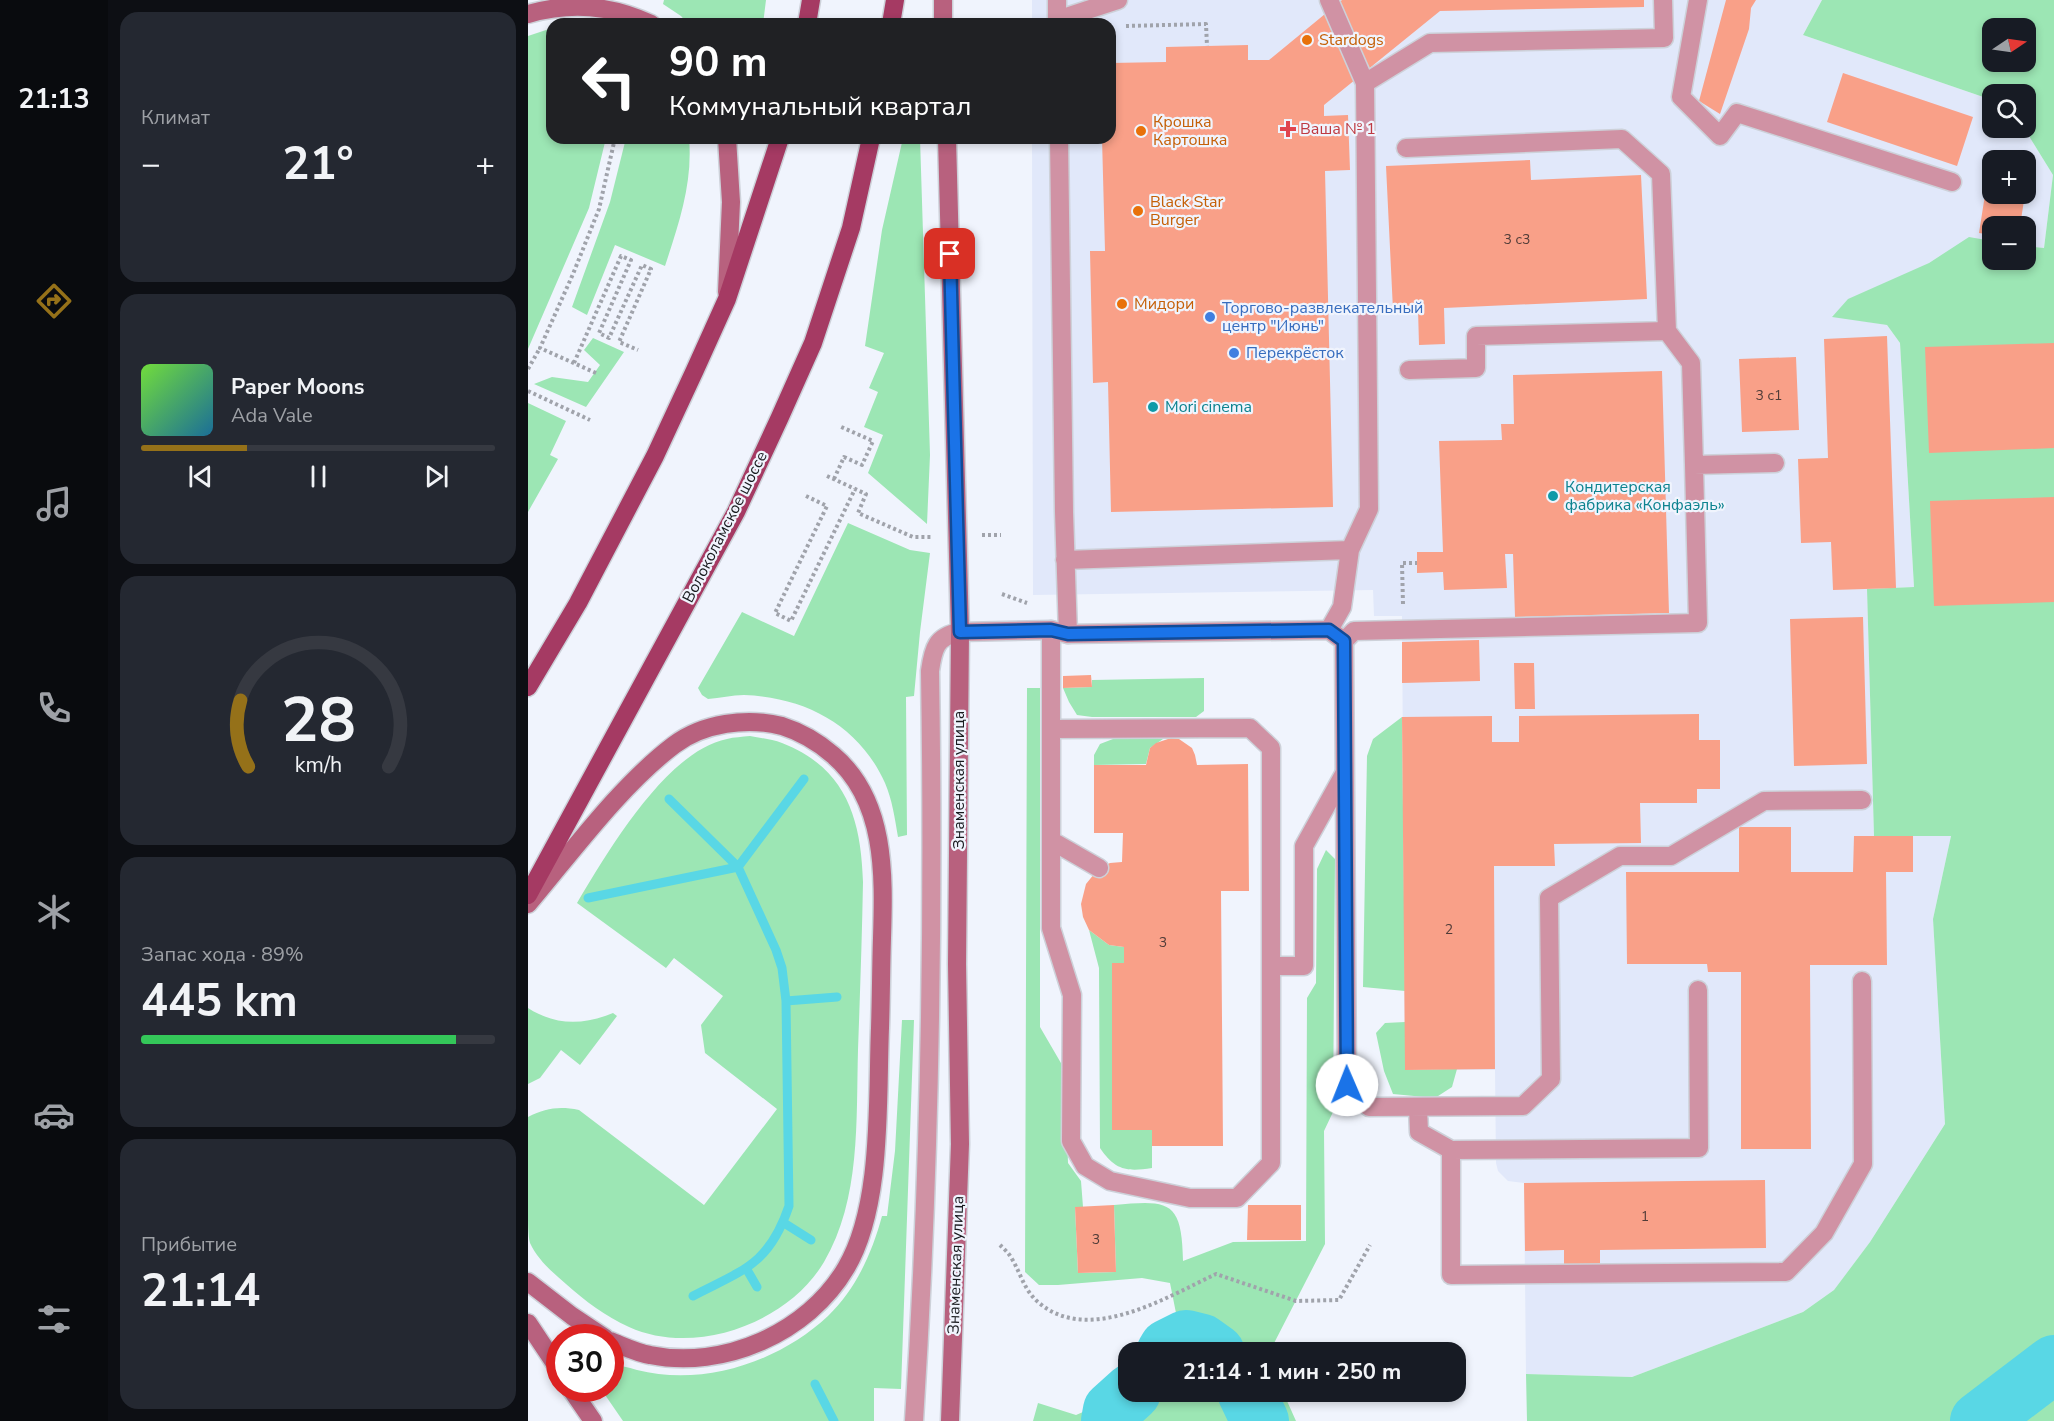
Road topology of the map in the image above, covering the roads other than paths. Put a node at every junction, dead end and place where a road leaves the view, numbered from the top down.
1 (811, 0) edge
2 (895, 0) edge
3 (943, 0) edge
4 (1057, 0) edge
5 (1118, 0) edge
6 (1329, 0) edge
7 (1663, 0) edge
8 (1698, 0) edge
9 (528, 14) edge
10 (637, 18) edge
11 (808, 18) edge
12 (892, 18) edge
13 (943, 18) edge
14 (1057, 18) edge
15 (1068, 18) edge
16 (1365, 83) junction
17 (727, 144) edge
18 (778, 144) edge
19 (870, 144) edge
20 (946, 144) edge
21 (1059, 144) edge
22 (1406, 148) dead end
23 (1952, 182) dead end
24 (726, 299) junction
25 (1667, 331) junction
26 (1408, 370) dead end
27 (1775, 463) dead end
28 (1694, 465) junction
29 (1350, 550) junction
30 (1065, 560) junction
31 (960, 632) junction
32 (1059, 632) junction
33 (1337, 636) junction
34 (528, 687) edge
35 (1052, 729) junction
36 (1344, 774) junction
37 (1863, 800) dead end
38 (1052, 841) junction
39 (1099, 868) dead end
40 (528, 895) edge
41 (528, 903) edge
42 (1271, 966) junction
43 (1862, 981) dead end
44 (1698, 990) dead end
45 (1419, 1107) junction
46 (1451, 1150) junction
47 (528, 1282) edge
48 (528, 1323) edge
49 (584, 1324) edge
50 (624, 1346) edge
51 (546, 1350) edge
52 (580, 1402) edge
53 (915, 1416) edge
54 (950, 1417) edge
55 (593, 1421) edge

1 - 11 main road
2 - 12 main road
3 - 13 main road
4 - 14 street
5 - 15 street
6 - 16 street
7 - 16 street
8 - 23 street
9 - 10 main road
16 - 29 street
17 - 24 main road
18 - 24 main road
19 - 40 main road, Волоколамское шоссе
20 - 31 main road, Знаменская улица
21 - 30 street
22 - 25 street
24 - 34 main road
25 - 26 street
25 - 28 street
27 - 28 street
28 - 33 street
29 - 30 street
29 - 33 street
30 - 32 street
31 - 32 street
31 - 53 street
31 - 54 main road, Знаменская улица
32 - 33 street
32 - 35 street
33 - 36 street
35 - 38 street
35 - 42 street
36 - 42 street
36 - 45 street
37 - 45 street
38 - 39 street
38 - 42 street
41 - 50 main road
43 - 46 street
44 - 46 street
45 - 46 street
47 - 49 main road
48 - 51 main road
52 - 55 main road

